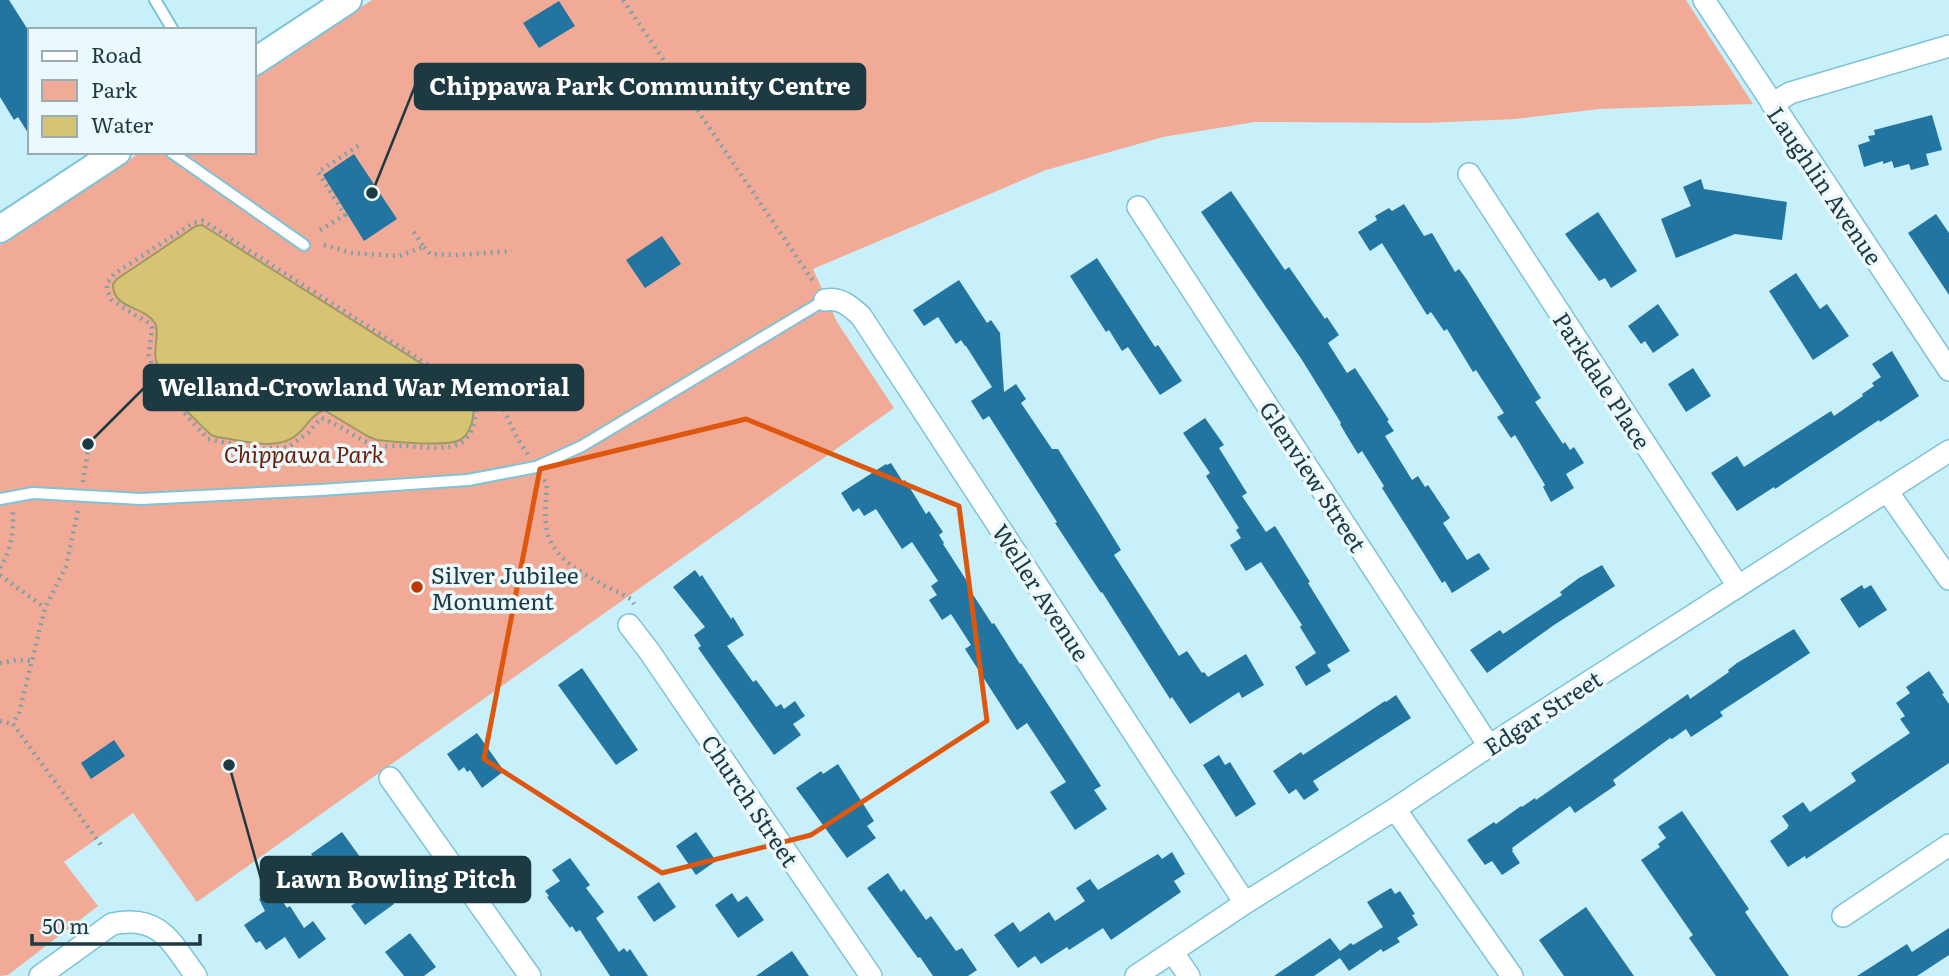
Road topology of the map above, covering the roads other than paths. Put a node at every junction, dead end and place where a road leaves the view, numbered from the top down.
1 (155, 0) edge
2 (348, 0) edge
3 (1704, 0) edge
4 (172, 28) edge
5 (1949, 46) edge
6 (256, 61) edge
7 (1772, 104) junction
8 (114, 154) edge
9 (175, 154) edge
10 (1469, 174) dead end
11 (1138, 207) dead end
12 (0, 229) edge
13 (304, 245) dead end
14 (825, 300) joint
15 (1949, 370) edge
16 (1949, 451) edge
17 (1887, 491) junction
18 (0, 499) edge
19 (1949, 579) edge
20 (1738, 586) junction
21 (634, 618) road end
22 (1489, 746) junction
23 (390, 778) dead end
24 (1395, 809) junction
25 (1949, 845) edge
26 (1245, 903) junction
27 (1843, 916) dead end
28 (1173, 953) junction
29 (40, 976) edge
30 (196, 976) edge
31 (530, 976) edge
32 (871, 976) edge
33 (1136, 976) edge
34 (1189, 976) edge
35 (1512, 976) edge

1 - 4 lane
2 - 6 street
3 - 7 street, Laughlin Avenue
5 - 7 street
7 - 15 street, Laughlin Avenue
8 - 12 street
9 - 13 lane
10 - 20 street, Parkdale Place
11 - 22 street, Glenview Street
14 - 18 lane
14 - 26 street, Weller Avenue
16 - 17 street, Edgar Street
17 - 19 street
17 - 20 street, Edgar Street
20 - 22 street, Edgar Street
21 - 32 street, Church Street
22 - 24 street, Edgar Street
23 - 31 street
24 - 26 street, Edgar Street
24 - 35 street
25 - 27 street
26 - 28 street, Edgar Street
28 - 33 street, Edgar Street
28 - 34 street
29 - 30 street

